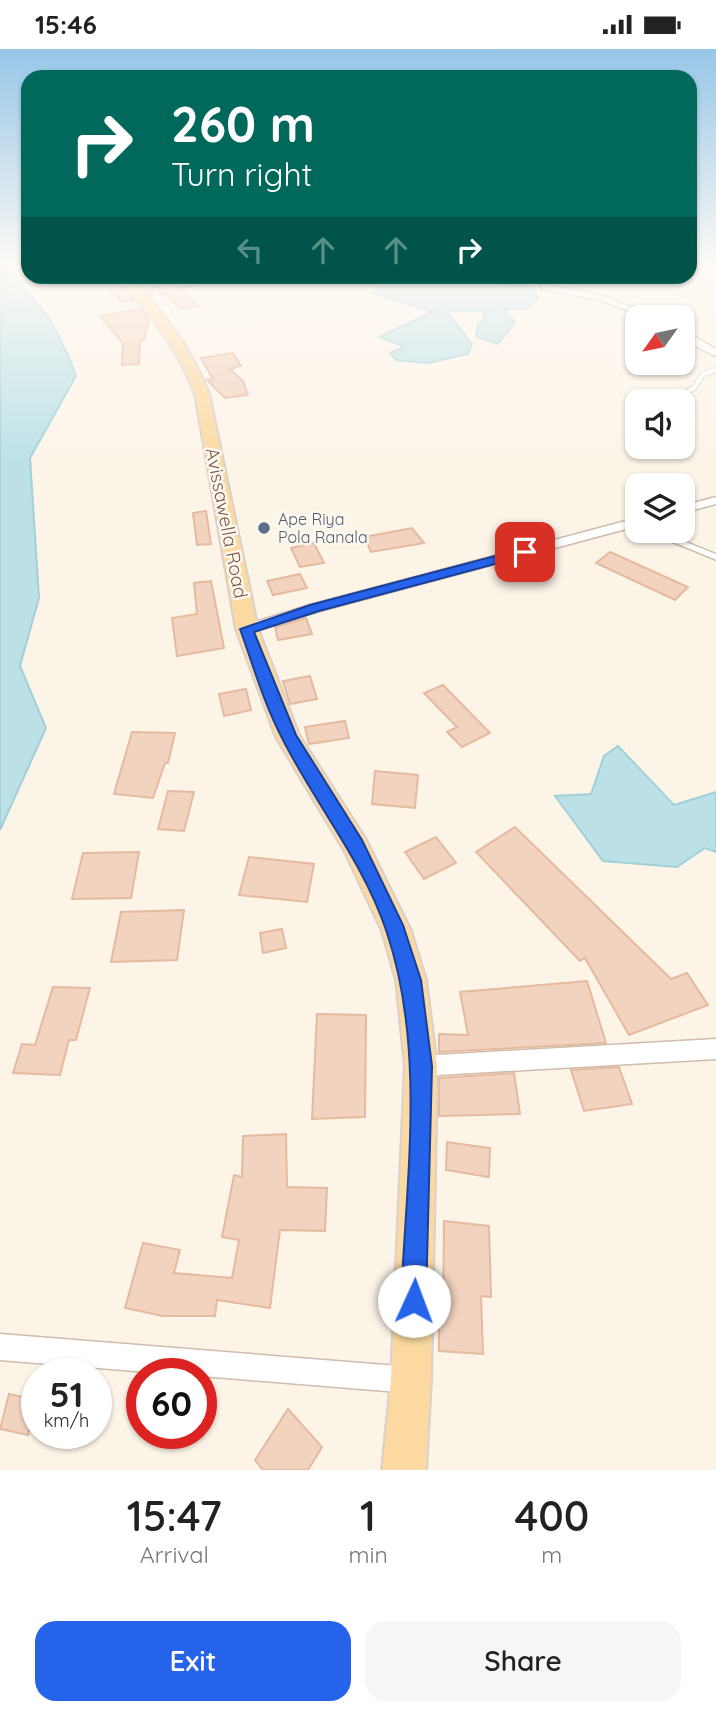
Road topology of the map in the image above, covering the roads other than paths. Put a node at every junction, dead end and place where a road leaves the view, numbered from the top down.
1 (171, 332) edge
2 (695, 341) edge
3 (716, 353) edge
4 (716, 370) edge
5 (692, 389) edge
6 (716, 500) edge
7 (695, 506) edge
8 (625, 527) edge
9 (682, 543) edge
10 (716, 557) edge
11 (247, 629) junction
12 (716, 1049) edge
13 (421, 1066) junction
14 (0, 1347) edge
15 (411, 1380) junction
16 (404, 1470) edge

1 - 11 main road, Avissawella Road
2 - 3 street
4 - 5 lane
6 - 7 street
8 - 11 street
9 - 10 lane
11 - 13 main road, Avissawella Road
12 - 13 street
13 - 15 main road, Avissawella Road
14 - 15 street
15 - 16 main road, Avissawella Road

